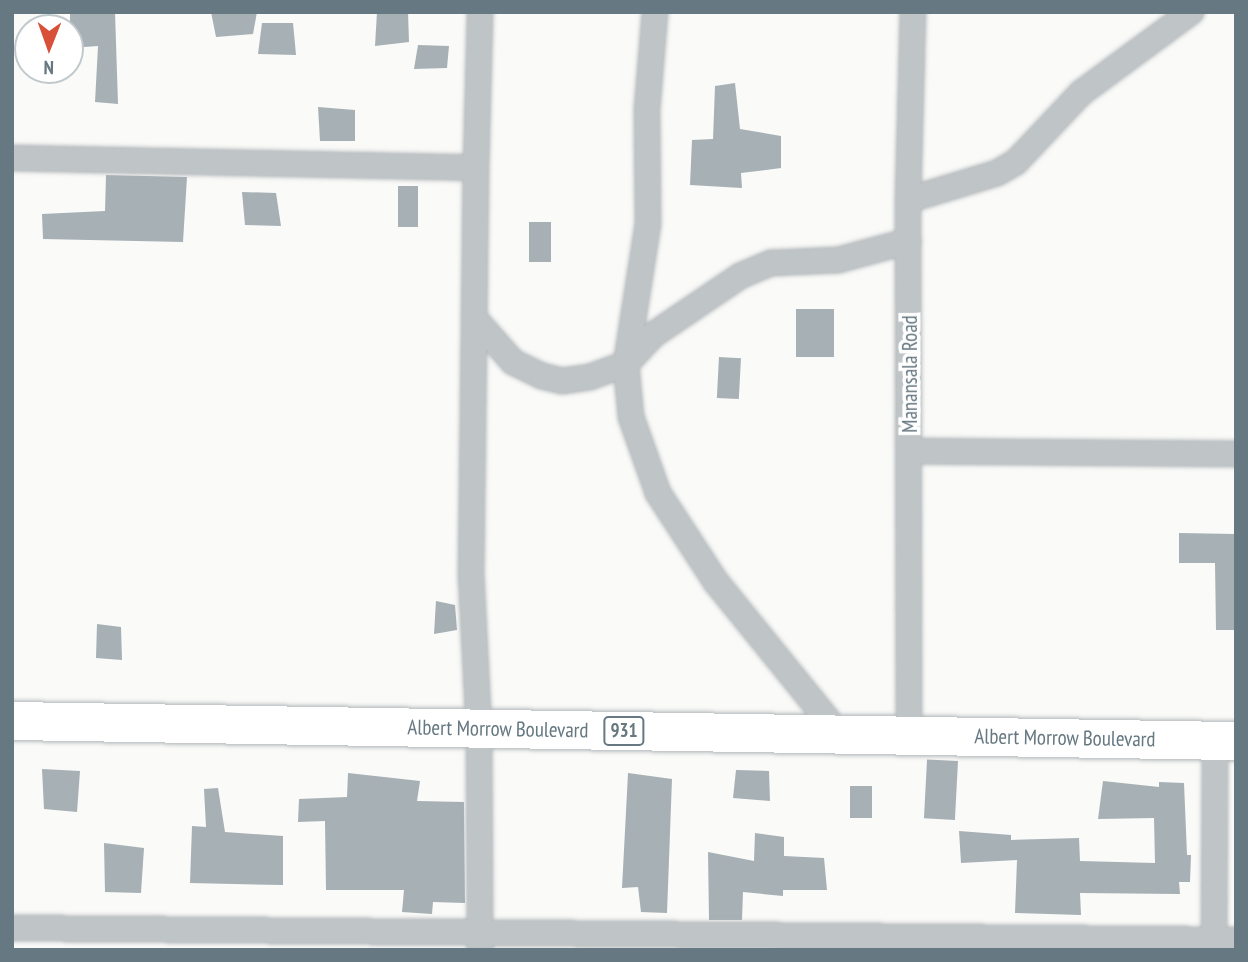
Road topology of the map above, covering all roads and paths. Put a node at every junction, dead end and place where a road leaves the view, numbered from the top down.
1 (480, 12) edge
2 (656, 12) edge
3 (913, 12) edge
4 (1191, 12) edge
5 (12, 158) edge
6 (476, 168) junction
7 (908, 200) junction
8 (909, 240) junction
9 (474, 317) junction
10 (626, 363) junction
11 (910, 451) junction
12 (1236, 454) edge
13 (12, 722) edge
14 (479, 729) junction
15 (840, 735) junction
16 (909, 736) junction
17 (1225, 741) edge
18 (12, 928) edge
19 (109, 939) edge
20 (299, 940) edge
21 (480, 941) edge
22 (657, 942) edge
23 (841, 943) edge
24 (1221, 943) edge
25 (1018, 944) edge

1 - 6 street
2 - 10 street
3 - 7 street, Manansala Road
4 - 7 street
5 - 6 street
6 - 9 street
7 - 8 street, Manansala Road
8 - 10 street
8 - 11 street, Manansala Road
9 - 10 street
9 - 14 street
10 - 15 street
11 - 12 street
11 - 16 street, Manansala Road
13 - 14 highway, Albert Morrow Boulevard / 931
14 - 15 highway, Albert Morrow Boulevard / 931
14 - 21 street
15 - 16 highway, Albert Morrow Boulevard / 931
16 - 17 highway, Albert Morrow Boulevard / 931
17 - 24 street
18 - 19 street
19 - 20 street
20 - 21 street
21 - 22 street
22 - 23 street
23 - 25 street
24 - 25 street

